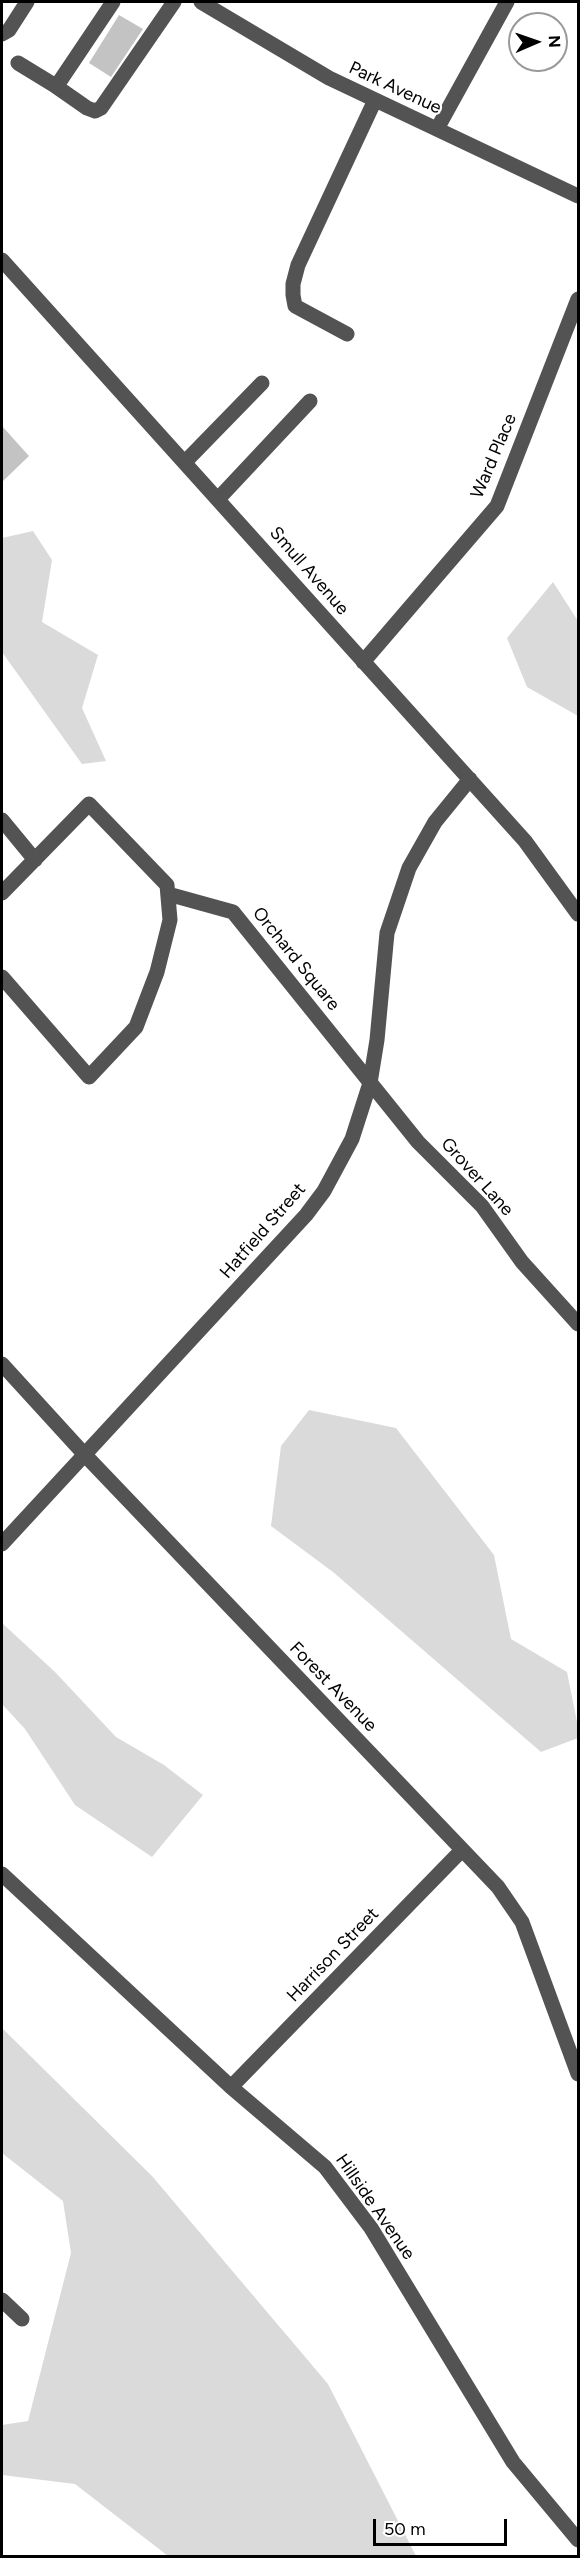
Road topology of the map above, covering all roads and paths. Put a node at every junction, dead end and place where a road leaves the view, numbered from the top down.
1 (27, 2) edge
2 (113, 2) edge
3 (174, 2) edge
4 (201, 2) edge
5 (507, 2) edge
6 (2, 34) edge
7 (18, 63) dead end
8 (54, 85) junction
9 (375, 100) junction
10 (437, 129) junction
11 (579, 196) edge
12 (2, 260) edge
13 (579, 299) edge
14 (347, 334) dead end
15 (262, 383) dead end
16 (310, 401) dead end
17 (185, 462) junction
18 (219, 498) junction
19 (363, 662) junction
20 (470, 779) junction
21 (2, 820) edge
22 (35, 860) junction
23 (2, 893) edge
24 (168, 894) junction
25 (579, 914) edge
26 (2, 977) edge
27 (370, 1083) junction
28 (579, 1324) edge
29 (2, 1364) edge
30 (85, 1455) junction
31 (2, 1544) edge
32 (462, 1850) junction
33 (2, 1874) edge
34 (579, 2074) edge
35 (231, 2087) junction
36 (2, 2300) edge
37 (22, 2319) dead end
38 (579, 2540) edge

1 - 6 street
2 - 8 street
3 - 8 street
4 - 9 street, Park Avenue
5 - 10 street
7 - 8 street
9 - 10 street, Park Avenue
9 - 14 street
10 - 11 street, Park Avenue
12 - 17 street, Smull Avenue
13 - 19 street, Ward Place
15 - 17 street
16 - 18 street
17 - 18 street, Smull Avenue
18 - 19 street, Smull Avenue
19 - 20 street, Smull Avenue
20 - 25 street, Smull Avenue
20 - 27 street, Hatfield Street
21 - 22 street
22 - 23 street
22 - 24 street
24 - 26 street
24 - 27 street, Orchard Square
27 - 28 street, Grover Lane
27 - 30 street, Hatfield Street
29 - 30 street, Forest Avenue
30 - 31 street, Hatfield Street
30 - 32 street, Forest Avenue
32 - 34 street, Forest Avenue
32 - 35 street, Harrison Street
33 - 35 street, Hillside Avenue
35 - 38 street, Hillside Avenue
36 - 37 street

